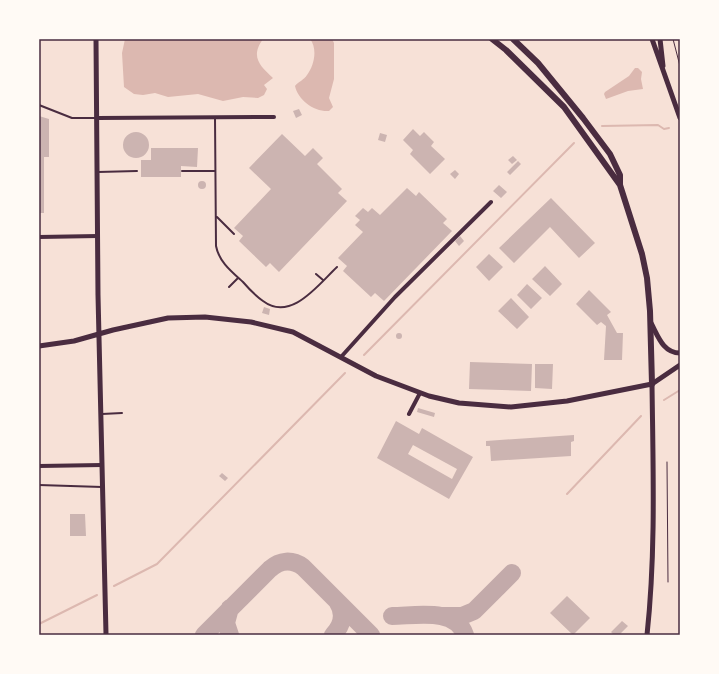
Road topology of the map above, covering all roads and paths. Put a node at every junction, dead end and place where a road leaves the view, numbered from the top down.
1 (96, 39) edge
2 (492, 39) edge
3 (513, 39) edge
4 (652, 39) edge
5 (660, 39) edge
6 (673, 39) edge
7 (680, 66) edge
8 (665, 79) junction
9 (39, 105) edge
10 (274, 117) dead end
11 (97, 118) junction
12 (215, 118) junction
13 (680, 118) edge
14 (137, 171) dead end
15 (182, 171) dead end
16 (215, 171) junction
17 (97, 172) junction
18 (620, 185) junction
19 (491, 202) dead end
20 (217, 217) junction
21 (234, 234) dead end
22 (98, 236) junction
23 (39, 237) edge
24 (337, 267) dead end
25 (316, 274) dead end
26 (238, 278) junction
27 (323, 280) junction
28 (229, 287) dead end
29 (651, 323) junction
30 (100, 333) junction
31 (39, 346) edge
32 (680, 353) edge
33 (342, 357) junction
34 (680, 365) edge
35 (652, 384) junction
36 (420, 393) junction
37 (122, 413) dead end
38 (101, 414) junction
39 (409, 414) dead end
40 (667, 462) dead end
41 (102, 465) junction
42 (39, 466) edge
43 (39, 485) edge
44 (103, 487) junction
45 (668, 582) dead end
46 (106, 635) edge
47 (647, 635) edge

1 - 11 street
2 - 18 main road
3 - 18 main road
4 - 8 street
5 - 8 street
6 - 7 path
8 - 13 street
9 - 11 lane
10 - 12 street
11 - 12 street
11 - 17 street
12 - 16 lane
14 - 17 lane
15 - 16 lane
16 - 20 lane
17 - 22 street
18 - 29 main road
19 - 33 street
20 - 21 lane
20 - 26 lane
22 - 23 street
22 - 30 street
24 - 27 lane
25 - 27 lane
26 - 27 lane
26 - 28 lane
29 - 32 street
29 - 35 main road
30 - 31 street
30 - 33 street
30 - 38 street
33 - 36 street
34 - 35 street
35 - 36 street
35 - 47 street
36 - 39 street
37 - 38 lane
38 - 41 street
40 - 45 path
41 - 42 street
41 - 44 street
43 - 44 lane
44 - 46 street

